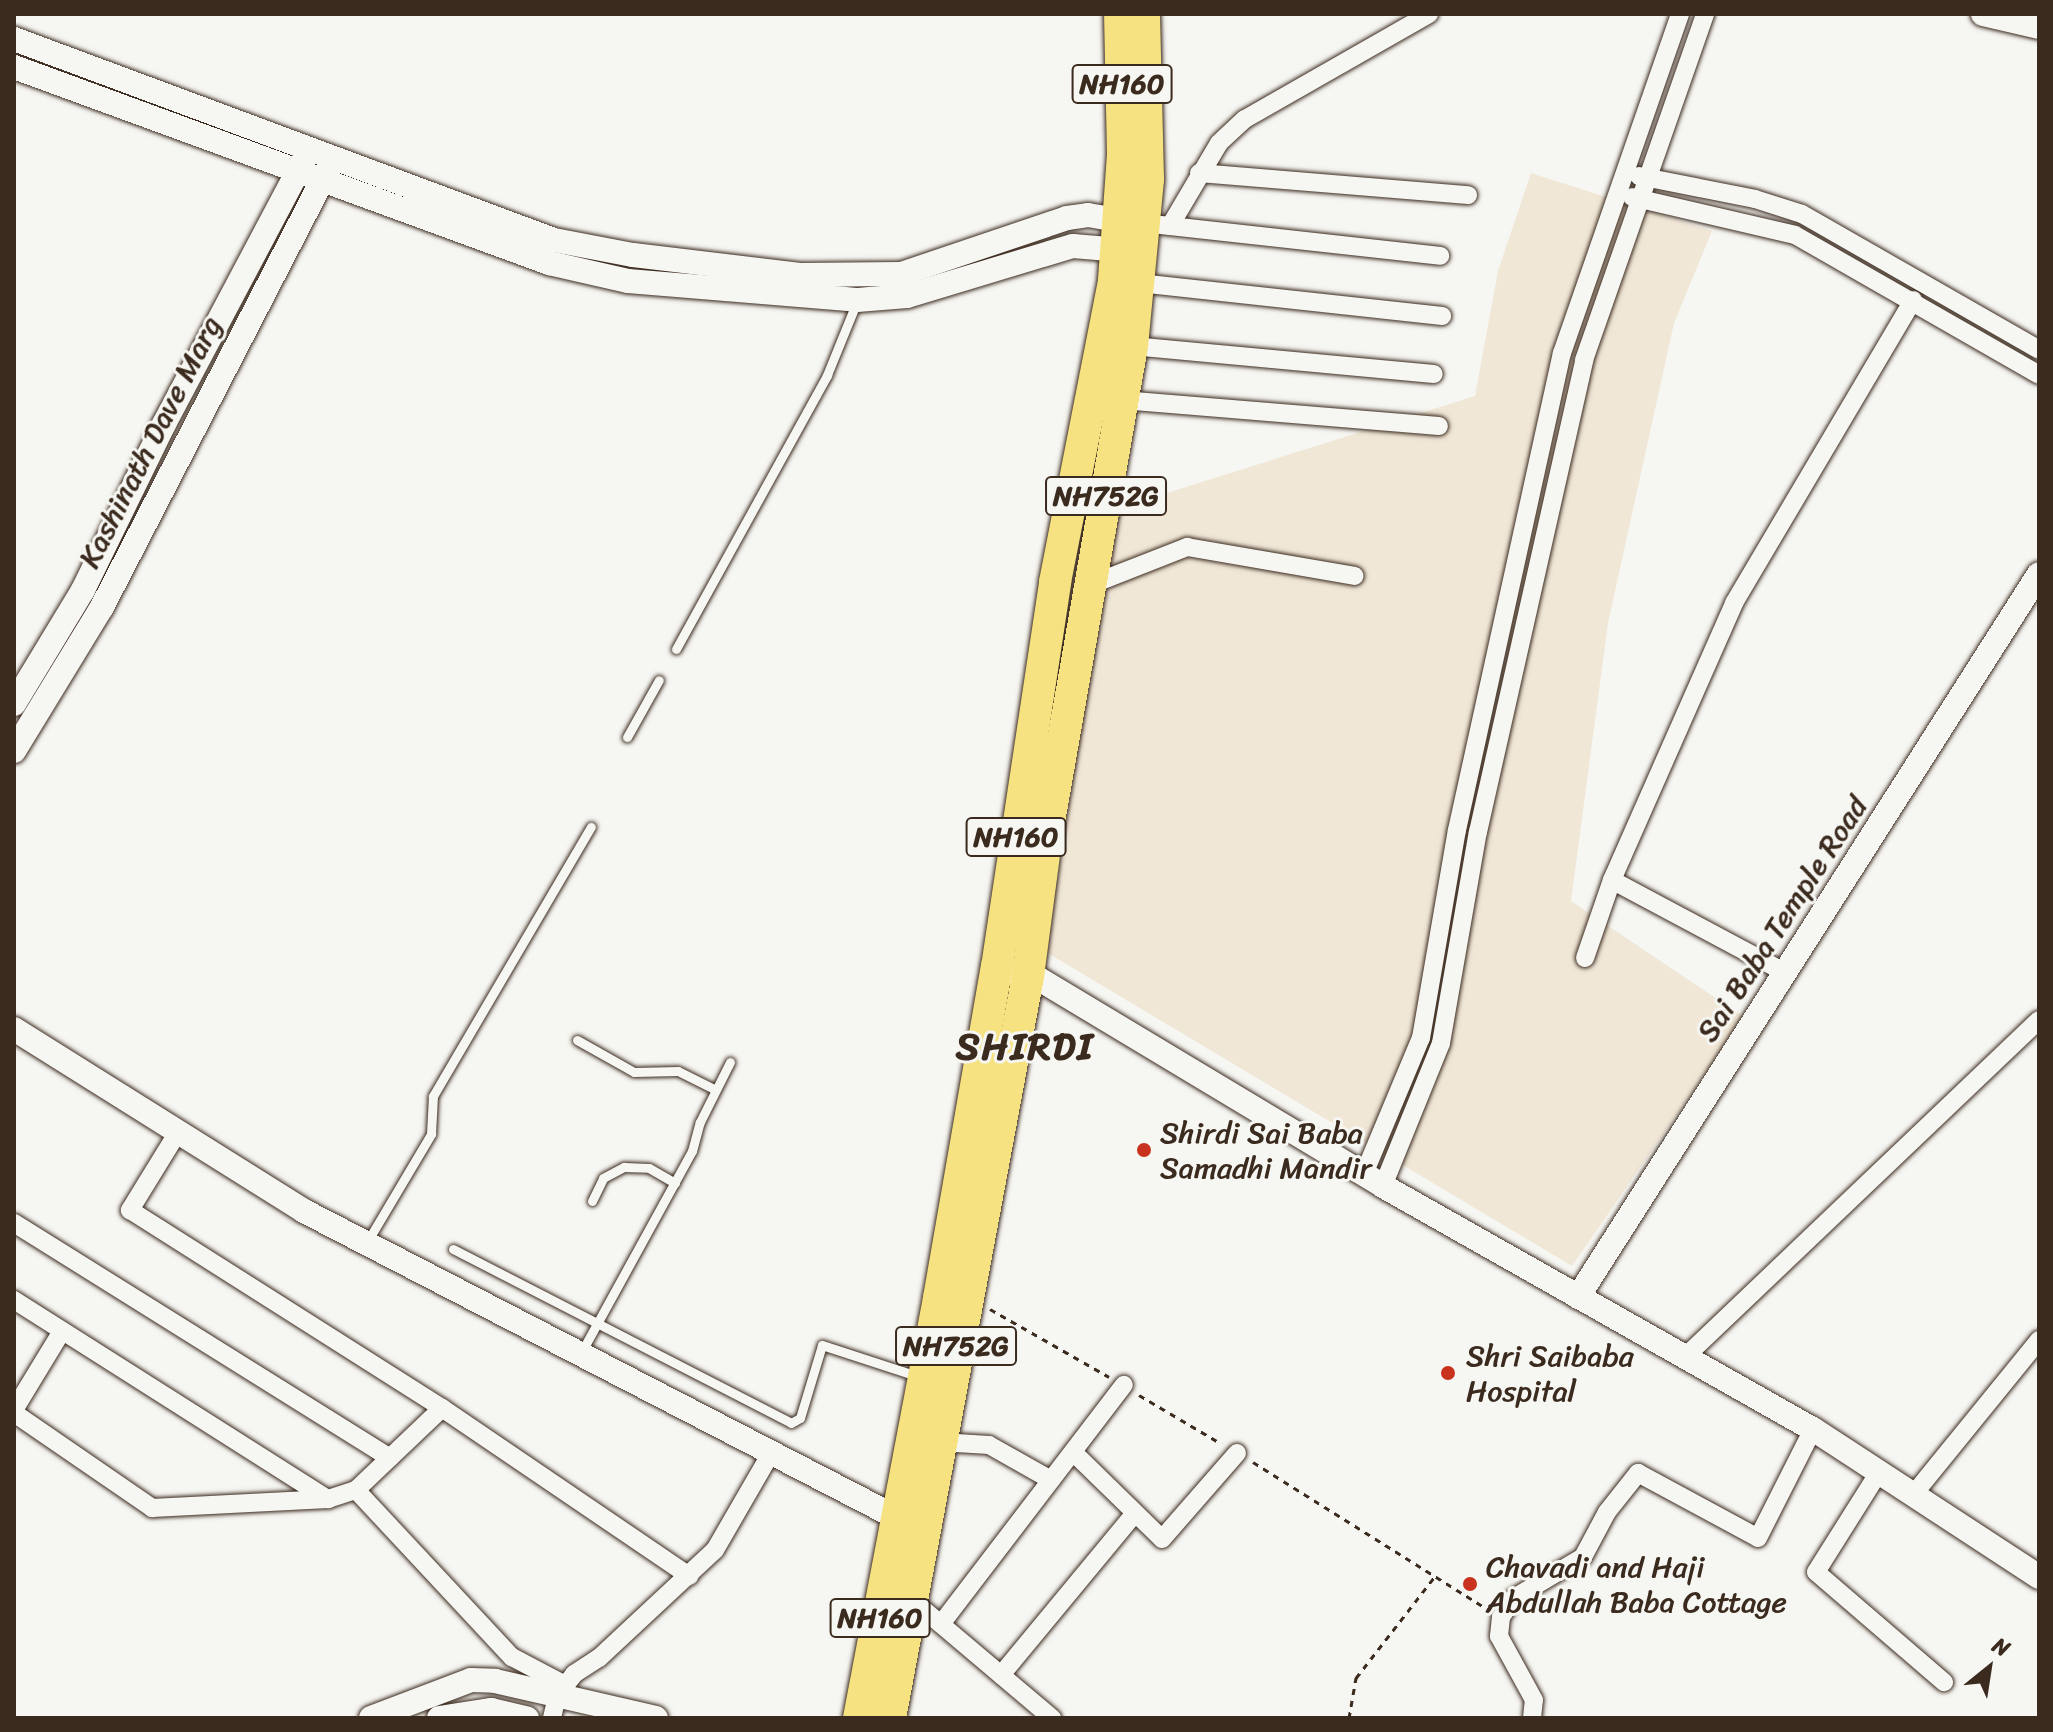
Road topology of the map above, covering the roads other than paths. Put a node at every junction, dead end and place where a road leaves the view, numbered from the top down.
1 (1120, 14) edge
2 (1144, 14) edge
3 (1429, 14) edge
4 (1680, 14) edge
5 (1705, 14) edge
6 (1983, 14) edge
7 (2039, 27) edge
8 (14, 39) edge
9 (14, 67) edge
10 (308, 148) junction
11 (332, 157) junction
12 (300, 172) junction
13 (1199, 173) junction
14 (1625, 173) junction
15 (1650, 178) junction
16 (324, 181) junction
17 (1468, 195) dead end
18 (1617, 195) junction
19 (1643, 199) junction
20 (1140, 243) junction
21 (1440, 256) dead end
22 (859, 288) junction
23 (1913, 300) junction
24 (1442, 316) dead end
25 (1132, 346) junction
26 (2039, 350) edge
27 (1434, 374) dead end
28 (2039, 375) edge
29 (1122, 400) junction
30 (1439, 426) dead end
31 (2039, 574) edge
32 (1355, 576) dead end
33 (1055, 582) junction
34 (1090, 588) junction
35 (676, 649) dead end
36 (659, 680) dead end
37 (14, 704) edge
38 (627, 737) dead end
39 (14, 751) edge
40 (591, 827) dead end
41 (1612, 880) junction
42 (1585, 958) dead end
43 (997, 967) junction
44 (1786, 973) junction
45 (1028, 976) junction
46 (2039, 1020) edge
47 (14, 1029) edge
48 (577, 1040) dead end
49 (730, 1062) dead end
50 (716, 1090) junction
51 (178, 1132) junction
52 (1374, 1180) junction
53 (675, 1183) junction
54 (592, 1201) dead end
55 (14, 1223) edge
56 (366, 1243) junction
57 (453, 1249) dead end
58 (1578, 1297) junction
59 (14, 1300) edge
60 (598, 1323) junction
61 (62, 1331) junction
62 (2039, 1340) edge
63 (580, 1354) junction
64 (1686, 1356) junction
65 (924, 1379) junction
66 (1124, 1385) dead end
67 (442, 1408) junction
68 (14, 1411) edge
69 (1813, 1429) junction
70 (940, 1442) junction
71 (1073, 1452) junction
72 (771, 1453) junction
73 (1237, 1453) dead end
74 (390, 1458) junction
75 (1879, 1472) junction
76 (1051, 1480) junction
77 (356, 1490) junction
78 (1913, 1495) junction
79 (328, 1499) junction
80 (1135, 1513) junction
81 (911, 1525) junction
82 (689, 1576) junction
83 (2039, 1577) edge
84 (911, 1599) junction
85 (941, 1624) junction
86 (1001, 1675) junction
87 (1944, 1682) dead end
88 (558, 1700) edge
89 (371, 1718) edge
90 (439, 1718) edge
91 (527, 1718) edge
92 (656, 1718) edge
93 (859, 1718) edge
94 (890, 1718) edge
95 (1052, 1718) edge
96 (1532, 1718) edge

1 - 20 highway, NH160
2 - 20 highway, NH752G
3 - 13 street
4 - 14 street
5 - 15 street
6 - 7 street
8 - 10 street
9 - 12 street
10 - 11 street
10 - 12 street, Kashinath Dave Marg
11 - 16 street, Kashinath Dave Marg
11 - 22 street
12 - 16 street
12 - 37 street, Kashinath Dave Marg
13 - 17 street
13 - 20 street
14 - 15 street
14 - 18 street
15 - 19 street
15 - 26 street
16 - 22 street
16 - 39 street, Kashinath Dave Marg
18 - 19 street
18 - 52 street
19 - 23 street
19 - 52 street
20 - 21 street
20 - 22 street
20 - 24 street
20 - 25 highway, NH752G
20 - 33 highway, NH160
22 - 35 lane
23 - 28 street
23 - 41 street
25 - 27 street
25 - 29 highway, NH752G
29 - 30 street
29 - 34 highway, NH752G
31 - 44 street, Sai Baba Temple Road
32 - 34 street
33 - 34 street
33 - 43 highway, NH160
34 - 45 highway, NH752G
36 - 38 lane
40 - 56 lane
41 - 42 street
41 - 44 street
43 - 45 street
43 - 65 highway, NH160
44 - 58 street, Sai Baba Temple Road
45 - 52 street
45 - 70 highway, NH752G
46 - 64 street
47 - 51 street
48 - 50 lane
49 - 50 lane
50 - 53 lane
51 - 56 street
51 - 67 street
52 - 58 street
53 - 54 lane
53 - 60 lane
55 - 74 street
56 - 63 street
57 - 60 lane
58 - 64 street
59 - 61 street
60 - 63 lane
60 - 65 lane
61 - 68 street
61 - 79 street
62 - 78 street
63 - 72 street
64 - 69 street
65 - 81 highway, NH160
66 - 71 street
67 - 74 street
67 - 82 street
68 - 79 street
69 - 75 street
69 - 96 street
70 - 76 street
70 - 81 highway, NH752G
71 - 76 street
71 - 80 street
72 - 81 street
72 - 82 street
73 - 80 street
74 - 77 street
75 - 78 street
75 - 87 street
76 - 85 street
77 - 79 street
77 - 88 street
78 - 83 street
80 - 86 street
81 - 84 highway, NH752G
81 - 93 highway, NH160
82 - 88 street
84 - 85 street
84 - 94 highway, NH752G
85 - 86 street
86 - 95 street
88 - 89 street
88 - 92 street
90 - 91 street

